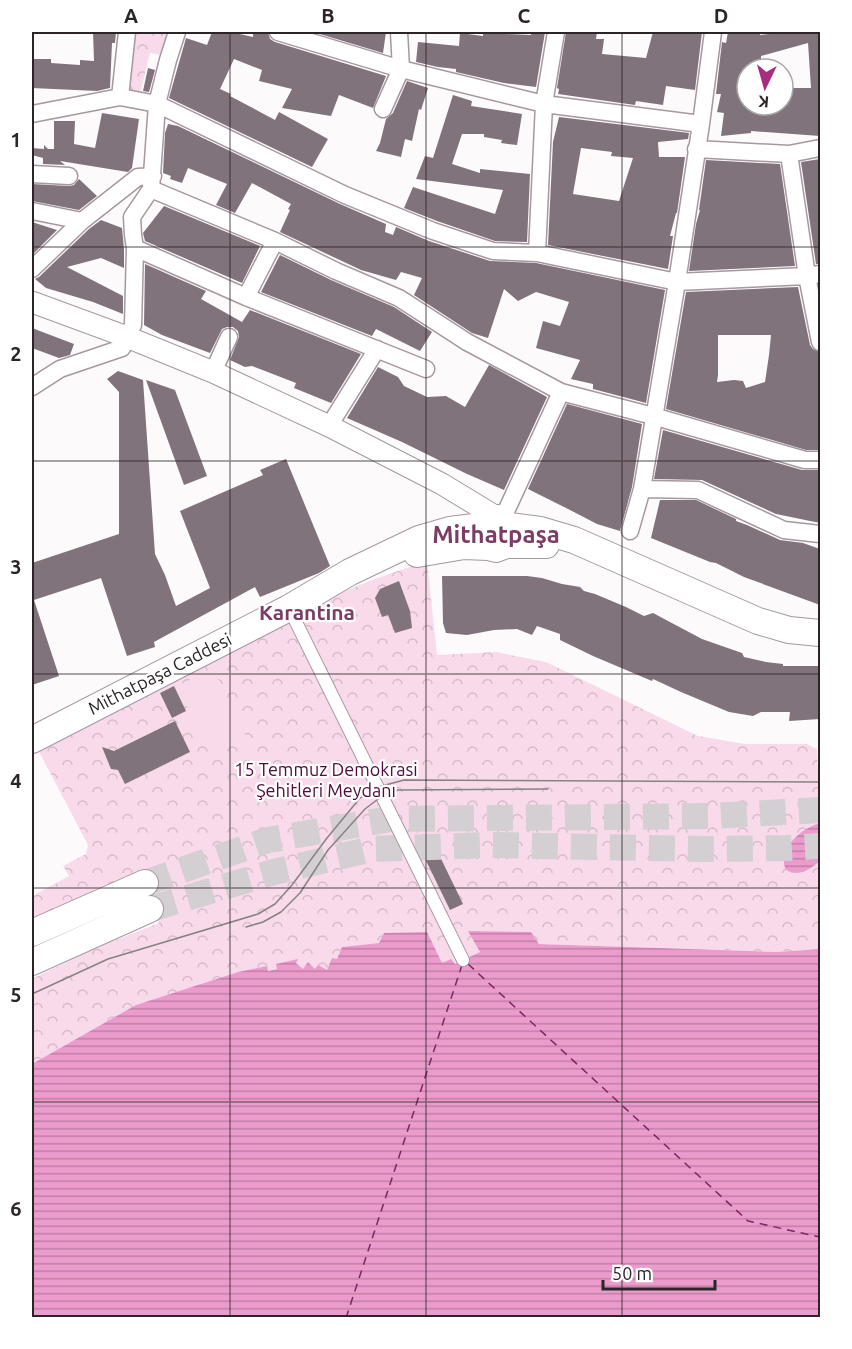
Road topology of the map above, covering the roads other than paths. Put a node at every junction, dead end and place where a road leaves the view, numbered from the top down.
1 (127, 32) edge
2 (177, 32) edge
3 (278, 32) edge
4 (399, 32) edge
5 (556, 32) edge
6 (713, 32) edge
7 (401, 69) junction
8 (120, 97) junction
9 (157, 104) junction
10 (544, 104) junction
11 (383, 109) dead end
12 (32, 114) edge
13 (701, 123) junction
14 (820, 148) edge
15 (696, 149) junction
16 (789, 153) junction
17 (32, 174) edge
18 (69, 176) dead end
19 (152, 182) junction
20 (32, 211) edge
21 (82, 221) junction
22 (275, 241) junction
23 (135, 248) junction
24 (537, 253) junction
25 (32, 269) edge
26 (814, 275) edge
27 (677, 282) junction
28 (246, 297) junction
29 (32, 302) edge
30 (229, 337) dead end
31 (125, 342) junction
32 (820, 342) edge
33 (377, 349) junction
34 (426, 369) dead end
35 (213, 372) junction
36 (32, 387) edge
37 (561, 392) junction
38 (653, 416) junction
39 (328, 426) junction
40 (820, 460) edge
41 (642, 489) junction
42 (498, 530) junction
43 (630, 531) dead end
44 (820, 534) edge
45 (289, 608) junction
46 (820, 633) edge
47 (32, 740) edge
48 (145, 883) tunnel mouth
49 (150, 909) tunnel mouth
50 (32, 933) edge
51 (463, 960) dead end
52 (32, 962) edge

1 - 8 street
2 - 9 street
3 - 7 street
4 - 7 street
5 - 10 street
6 - 13 street
7 - 10 street
7 - 11 street
8 - 9 street
8 - 12 street
9 - 19 street
9 - 24 street
10 - 13 street
10 - 24 street
13 - 15 street
14 - 16 street
15 - 16 street
15 - 27 street
16 - 26 street
17 - 18 street
19 - 21 street
19 - 22 street
19 - 23 street
20 - 21 street
21 - 25 street
22 - 28 street
22 - 37 street
23 - 28 street
23 - 31 street
24 - 27 street
26 - 27 street
26 - 32 street
27 - 38 street
28 - 33 street
29 - 31 street
30 - 35 street
31 - 35 street
31 - 36 street
31 - 42 street
33 - 34 street
33 - 39 street
35 - 39 street
37 - 38 street
37 - 42 street
38 - 40 street
38 - 41 street
39 - 42 street
41 - 43 street
41 - 44 street
42 - 45 main road, Mithatpaşa Caddesi
42 - 46 main road, Mithatpaşa Caddesi
45 - 47 main road, Mithatpaşa Caddesi
45 - 51 street
48 - 50 main road
49 - 52 main road

